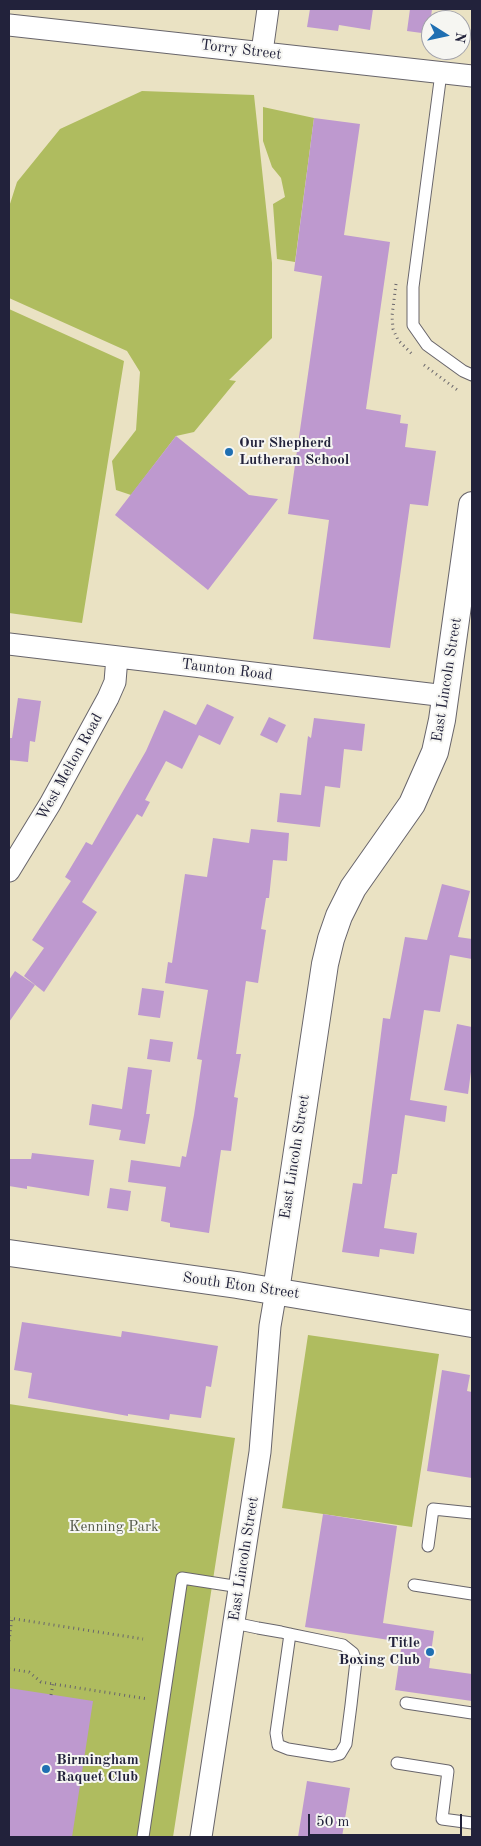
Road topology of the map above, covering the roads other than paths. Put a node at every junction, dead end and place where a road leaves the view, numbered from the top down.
1 (268, 9) edge
2 (9, 25) edge
3 (262, 52) junction
4 (441, 73) junction
5 (472, 76) edge
6 (472, 374) edge
7 (472, 505) edge
8 (469, 552) edge
9 (9, 644) edge
10 (117, 657) junction
11 (446, 696) junction
12 (9, 871) edge
13 (9, 1253) edge
14 (276, 1291) junction
15 (472, 1324) edge
16 (472, 1514) edge
17 (428, 1546) dead end
18 (414, 1585) dead end
19 (240, 1587) junction
20 (472, 1594) edge
21 (234, 1623) junction
22 (290, 1634) junction
23 (406, 1703) dead end
24 (472, 1713) edge
25 (397, 1764) dead end
26 (472, 1823) edge
27 (143, 1837) edge
28 (201, 1837) edge

1 - 3 street
2 - 3 street, Torry Street
3 - 4 street, Torry Street
4 - 5 street, Torry Street
4 - 6 lane
7 - 8 street, East Lincoln Street
8 - 11 street, East Lincoln Street
9 - 10 street, Taunton Road
10 - 11 street, Taunton Road
10 - 12 street, West Melton Road
11 - 14 street, East Lincoln Street
13 - 14 street, South Eton Street
14 - 15 street, South Eton Street
14 - 19 street, East Lincoln Street
16 - 17 lane
18 - 20 lane
19 - 21 street, East Lincoln Street
19 - 27 lane
21 - 22 lane
21 - 28 street, East Lincoln Street
22 - 22 lane
23 - 24 lane
25 - 26 lane

